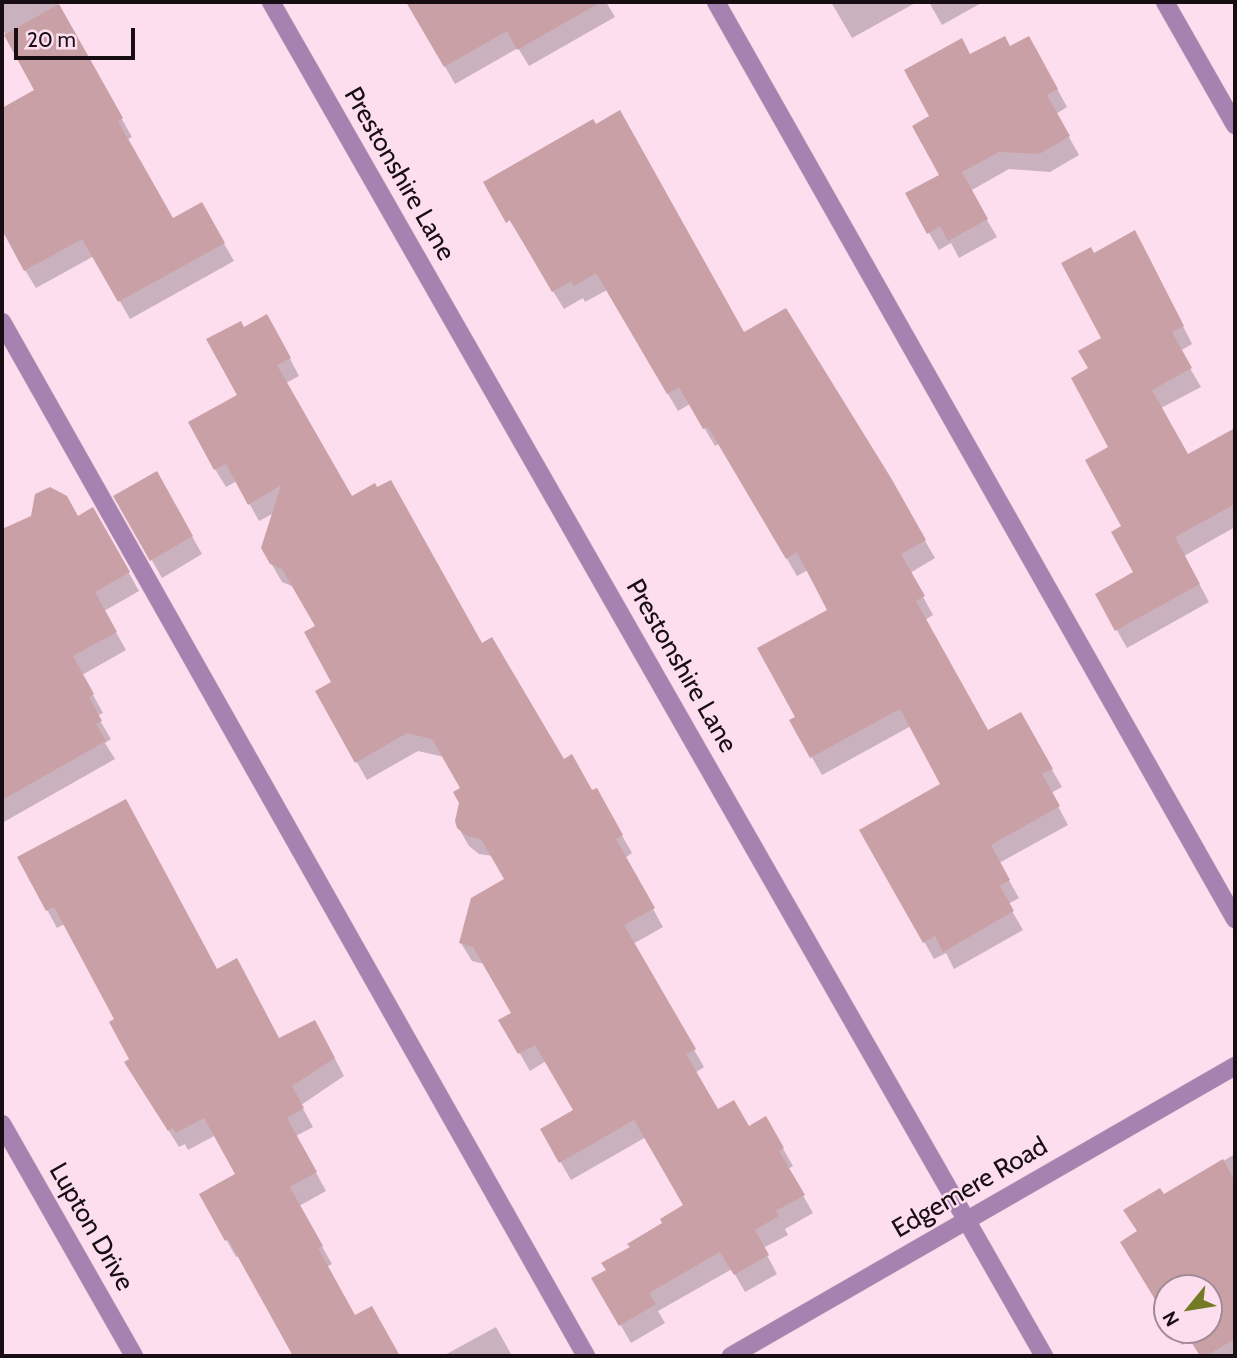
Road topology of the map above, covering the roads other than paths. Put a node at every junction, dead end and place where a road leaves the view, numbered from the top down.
1 (271, 2) edge
2 (716, 2) edge
3 (1165, 2) edge
4 (1235, 125) edge
5 (2, 322) edge
6 (1235, 919) edge
7 (1235, 1066) edge
8 (2, 1124) edge
9 (967, 1220) junction
10 (134, 1356) edge
11 (586, 1356) edge
12 (731, 1356) edge
13 (1044, 1356) edge

1 - 9 street, Prestonshire Lane
2 - 6 street
3 - 4 street
5 - 11 street
7 - 9 street, Edgemere Road
8 - 10 street, Lupton Drive
9 - 12 street, Edgemere Road
9 - 13 street, Prestonshire Lane

